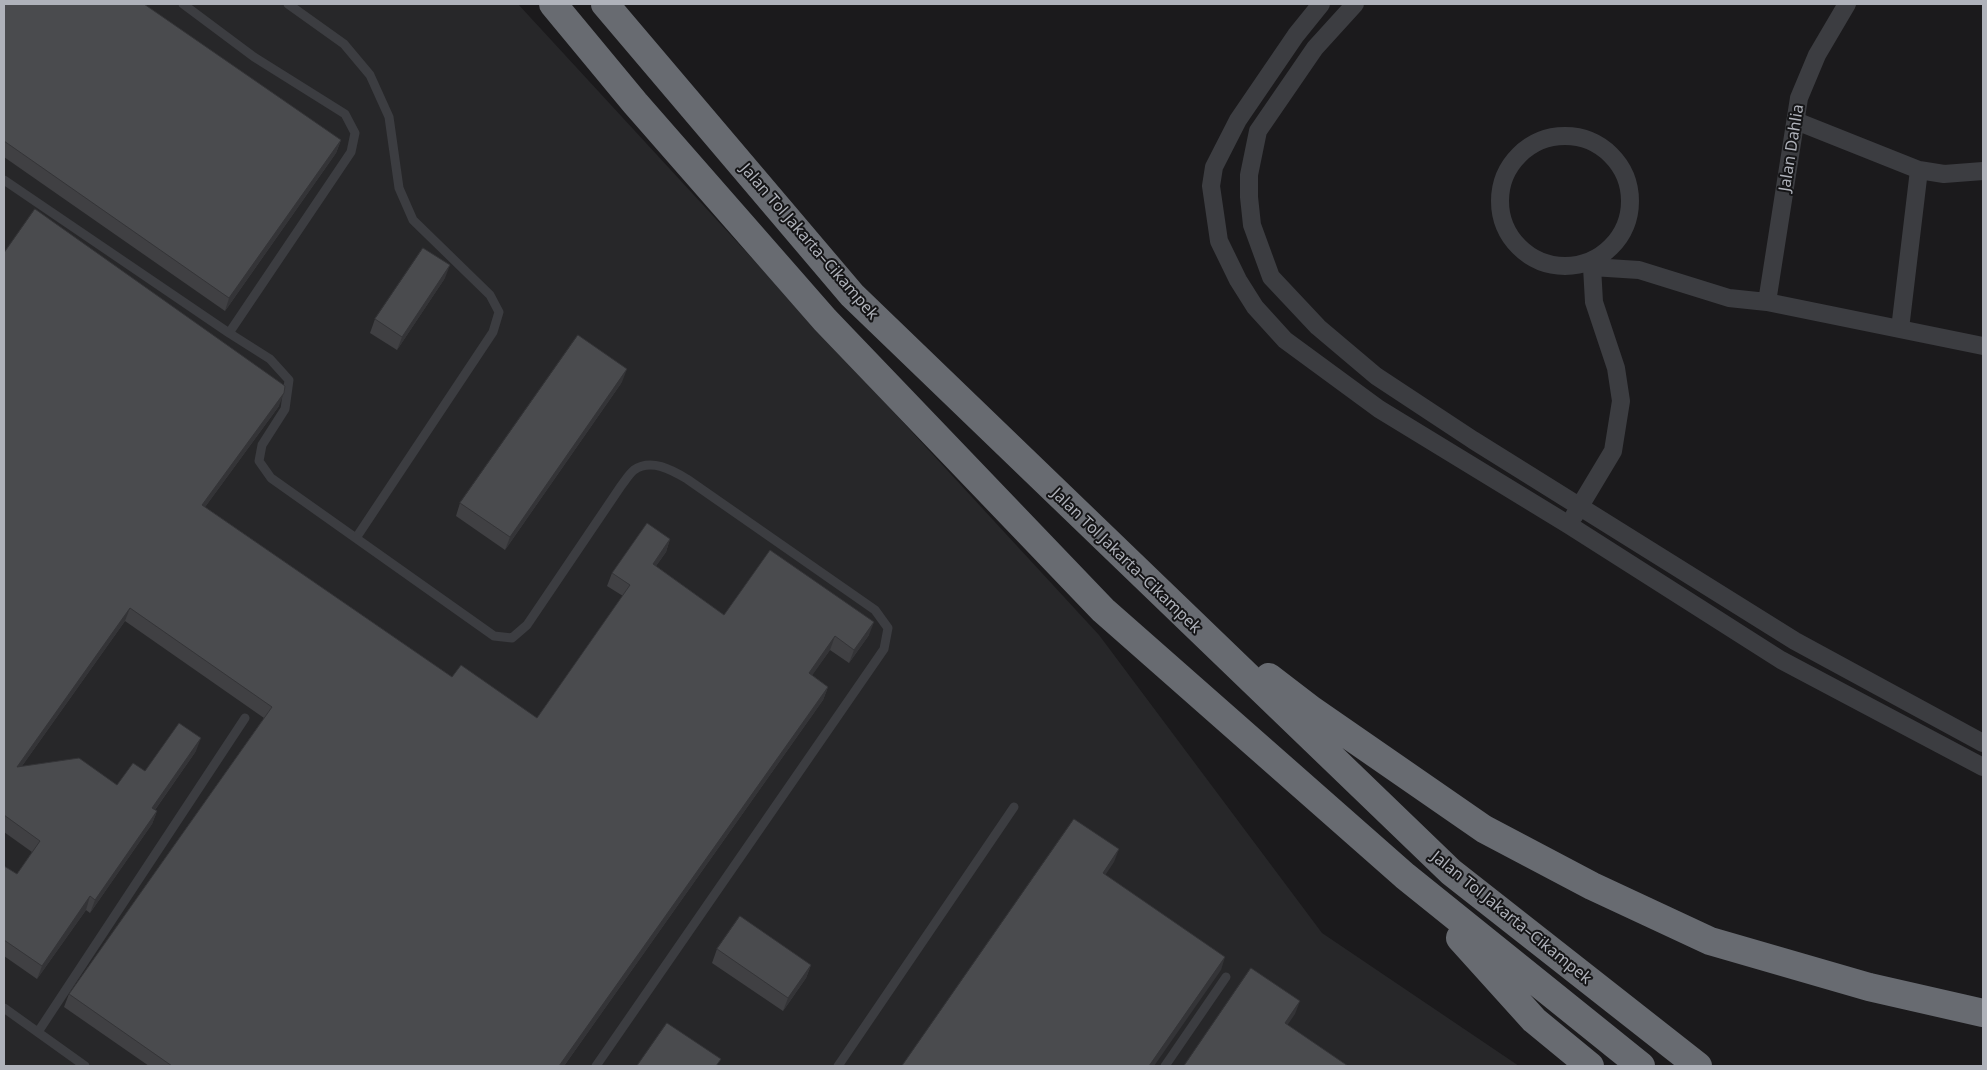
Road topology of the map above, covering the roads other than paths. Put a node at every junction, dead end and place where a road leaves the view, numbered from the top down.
1 (183, 4) edge
2 (288, 4) edge
3 (553, 4) edge
4 (605, 4) edge
5 (1321, 4) edge
6 (1355, 4) edge
7 (1847, 4) edge
8 (1796, 121) junction
9 (1919, 170) junction
10 (1983, 172) edge
11 (4, 180) edge
12 (1589, 265) junction
13 (1767, 302) junction
14 (1900, 330) junction
15 (229, 332) junction
16 (1983, 346) edge
17 (1580, 506) junction
18 (1569, 525) junction
19 (356, 538) junction
20 (1131, 566) junction
21 (245, 718) dead end
22 (1983, 743) edge
23 (1983, 767) edge
24 (1014, 807) dead end
25 (1405, 876) junction
26 (1226, 977) dead end
27 (4, 1008) edge
28 (1983, 1013) edge
29 (38, 1032) junction
30 (85, 1066) edge
31 (596, 1066) edge
32 (838, 1066) edge
33 (1165, 1066) edge
34 (1590, 1066) edge
35 (1641, 1066) edge
36 (1698, 1066) edge

1 - 15 lane
2 - 19 lane
3 - 25 highway, Jalan Tol Jakarta–Cikampek
4 - 20 highway, Jalan Tol Jakarta–Cikampek
5 - 18 street
6 - 17 street
7 - 8 street, Jalan Dahlia
8 - 9 street
8 - 13 street, Jalan Dahlia
9 - 10 street
9 - 14 street
11 - 15 lane
12 - 12 street
12 - 13 street
12 - 17 street
13 - 14 street
14 - 16 street
15 - 19 lane
17 - 18 street
17 - 22 street
18 - 23 street
19 - 31 lane
20 - 28 highway
20 - 36 highway, Jalan Tol Jakarta–Cikampek
21 - 29 lane
24 - 32 lane
25 - 34 highway
25 - 35 highway, Jalan Tol Jakarta–Cikampek
26 - 33 lane
27 - 29 lane
29 - 30 lane

